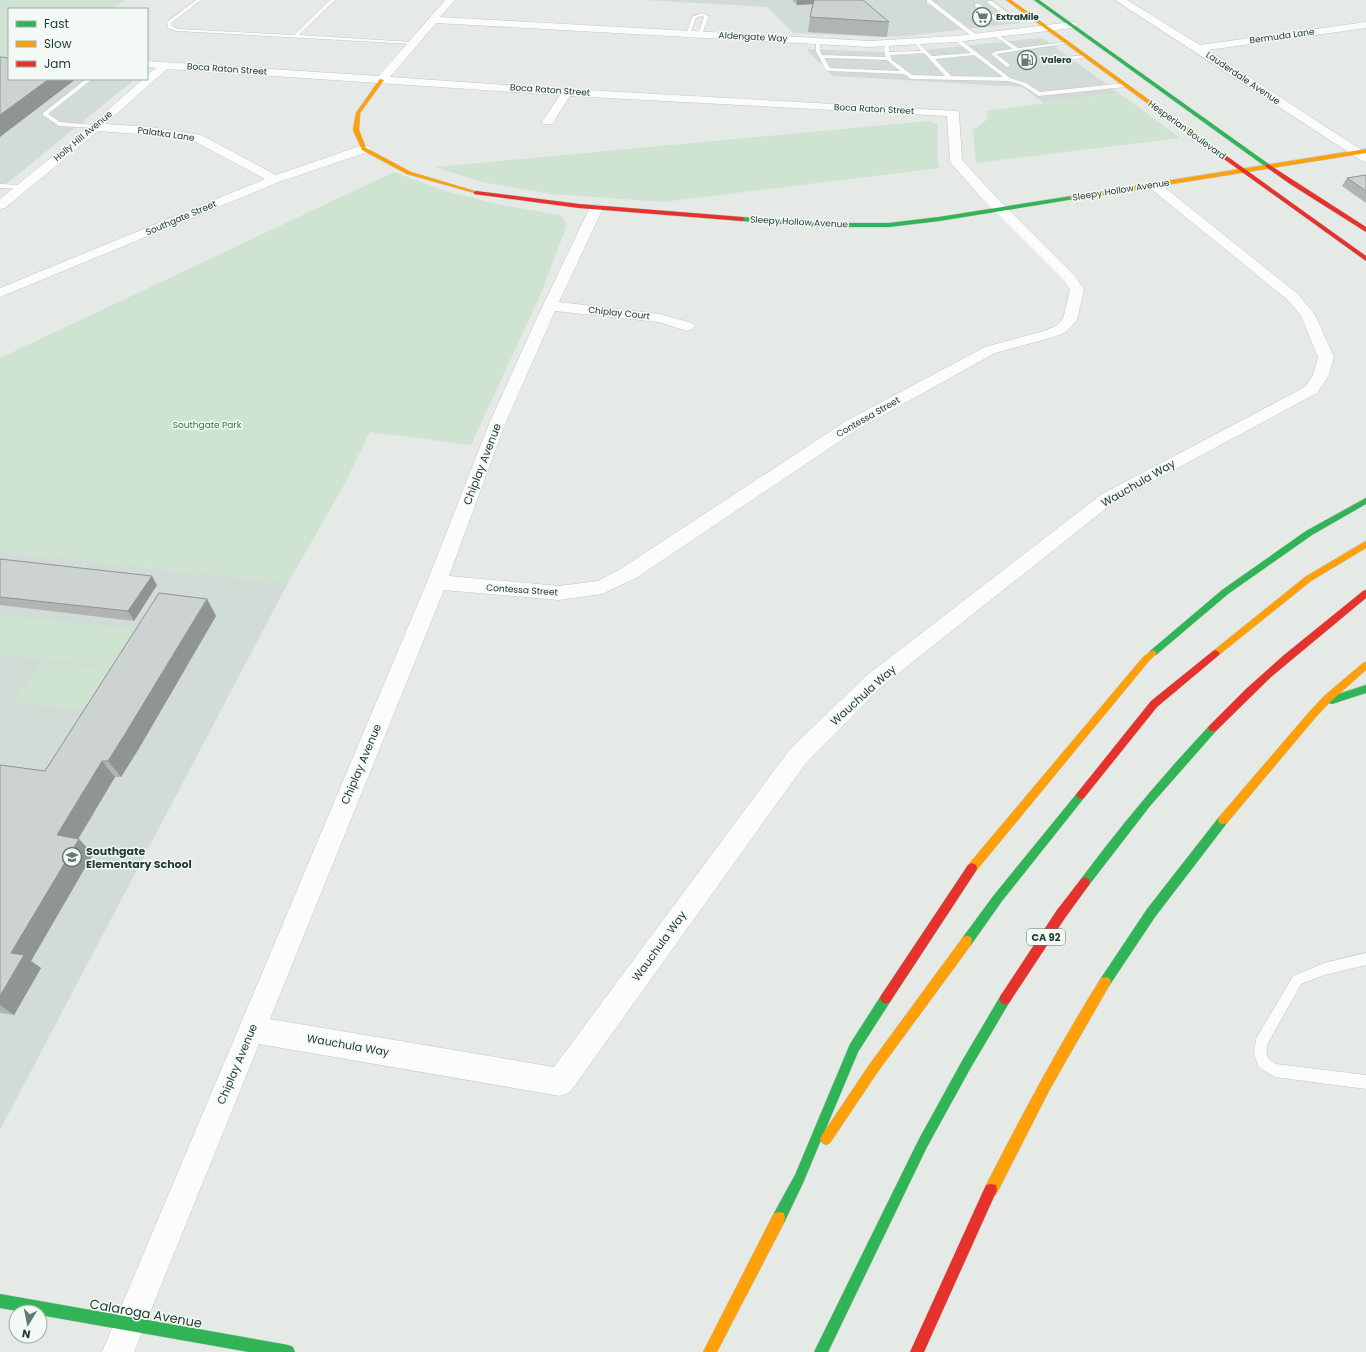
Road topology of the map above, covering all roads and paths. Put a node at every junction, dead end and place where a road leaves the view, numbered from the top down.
1 (199, 0) edge
2 (333, 0) edge
3 (450, 0) edge
4 (1008, 0) edge
5 (1036, 0) edge
6 (1120, 0) edge
7 (929, 1) edge
8 (990, 2) dead end
9 (984, 3) dead end
10 (977, 5) dead end
11 (1012, 18) dead end
12 (1004, 19) dead end
13 (433, 20) junction
14 (998, 20) dead end
15 (1072, 25) junction
16 (1366, 25) edge
17 (1047, 28) junction
18 (688, 34) junction
19 (700, 34) junction
20 (997, 35) junction
21 (295, 37) junction
22 (976, 37) junction
23 (956, 39) junction
24 (818, 41) junction
25 (916, 42) junction
26 (412, 43) junction
27 (1068, 43) junction
28 (1198, 48) junction
29 (1017, 50) junction
30 (888, 52) junction
31 (924, 52) junction
32 (1039, 52) junction
33 (974, 54) junction
34 (821, 56) junction
35 (1052, 56) junction
36 (1086, 56) junction
37 (930, 58) junction
38 (148, 64) edge
39 (165, 65) junction
40 (1007, 65) dead end
41 (904, 73) junction
42 (949, 77) junction
43 (88, 80) edge
44 (382, 80) junction
45 (1008, 80) junction
46 (1125, 85) junction
47 (566, 92) junction
48 (953, 114) joint
49 (548, 122) dead end
50 (95, 127) junction
51 (364, 150) junction
52 (1361, 152) edge
53 (1366, 158) edge
54 (1270, 167) junction
55 (1245, 171) junction
56 (275, 179) junction
57 (1154, 185) junction
58 (0, 186) edge
59 (21, 187) junction
60 (0, 205) edge
61 (596, 208) junction
62 (1002, 210) junction
63 (1366, 230) edge
64 (1366, 259) edge
65 (0, 280) edge
66 (6, 291) edge
67 (551, 306) junction
68 (687, 326) dead end
69 (1366, 501) edge
70 (1366, 544) edge
71 (437, 582) junction
72 (1366, 593) edge
73 (1366, 665) edge
74 (1366, 689) edge
75 (1323, 703) junction
76 (1366, 959) edge
77 (252, 1029) junction
78 (1366, 1082) edge
79 (799, 1179) junction
80 (0, 1301) edge
81 (130, 1323) junction
82 (118, 1352) edge
83 (288, 1352) edge
84 (710, 1352) edge
85 (821, 1352) edge
86 (917, 1352) edge

1 - 21 lane
2 - 21 lane
3 - 13 street
4 - 17 main road, Hesperian Boulevard
5 - 15 main road, Hesperian Boulevard
6 - 28 street, Lauderdale Avenue
7 - 22 lane
8 - 11 lane
9 - 12 lane
10 - 14 lane
13 - 18 street, Aldengate Way
13 - 26 street
15 - 17 street, Aldengate Way
15 - 54 main road, Hesperian Boulevard
16 - 28 street, Bermuda Lane
17 - 20 street, Aldengate Way
17 - 27 main road, Hesperian Boulevard
18 - 19 street, Aldengate Way
18 - 19 lane
19 - 24 street, Aldengate Way
20 - 22 street, Aldengate Way
20 - 29 lane
21 - 26 lane
22 - 23 street, Aldengate Way
23 - 25 street, Aldengate Way
23 - 33 lane
24 - 30 street, Aldengate Way
24 - 34 lane
25 - 30 street, Aldengate Way
25 - 31 lane
26 - 44 street
27 - 32 lane
27 - 36 main road, Hesperian Boulevard
28 - 52 street, Lauderdale Avenue
29 - 32 lane
29 - 40 lane
30 - 31 lane
30 - 34 lane
30 - 41 lane
31 - 37 lane
32 - 35 lane
32 - 35 lane
33 - 37 lane
33 - 45 lane
34 - 41 lane
35 - 36 lane
36 - 46 main road, Hesperian Boulevard
37 - 42 lane
38 - 39 street, Boca Raton Street
39 - 44 street, Boca Raton Street
39 - 50 street, Holly Hill Avenue
41 - 42 lane
42 - 45 lane
43 - 50 lane
44 - 47 street, Boca Raton Street
44 - 51 main road
45 - 46 lane
46 - 55 main road, Hesperian Boulevard
47 - 48 street, Boca Raton Street
47 - 49 street
48 - 62 street, Contessa Street
50 - 56 street, Palatka Lane
50 - 59 street, Holly Hill Avenue
51 - 56 street, Southgate Street
51 - 61 main road, Sleepy Hollow Avenue
52 - 53 street, Lauderdale Avenue
52 - 54 main road, Sleepy Hollow Avenue
54 - 55 main road, Sleepy Hollow Avenue
54 - 63 main road, Hesperian Boulevard
55 - 57 main road, Sleepy Hollow Avenue
55 - 64 main road, Hesperian Boulevard
56 - 66 street, Southgate Street
57 - 62 main road, Sleepy Hollow Avenue
57 - 77 street, Wauchula Way
58 - 59 lane
59 - 60 street, Holly Hill Avenue
61 - 62 main road, Sleepy Hollow Avenue
61 - 67 street, Chiplay Avenue
62 - 71 street, Contessa Street
65 - 66 street
67 - 68 street, Chiplay Court
67 - 71 street, Chiplay Avenue
69 - 79 main road
70 - 79 main road
71 - 77 street, Chiplay Avenue
72 - 85 main road, CA 92
73 - 75 main road
74 - 75 main road
75 - 86 main road
76 - 78 lane
77 - 81 street, Chiplay Avenue
79 - 84 main road
80 - 81 main road, Calaroga Avenue
81 - 82 street, Chiplay Avenue
81 - 83 main road, Calaroga Avenue

